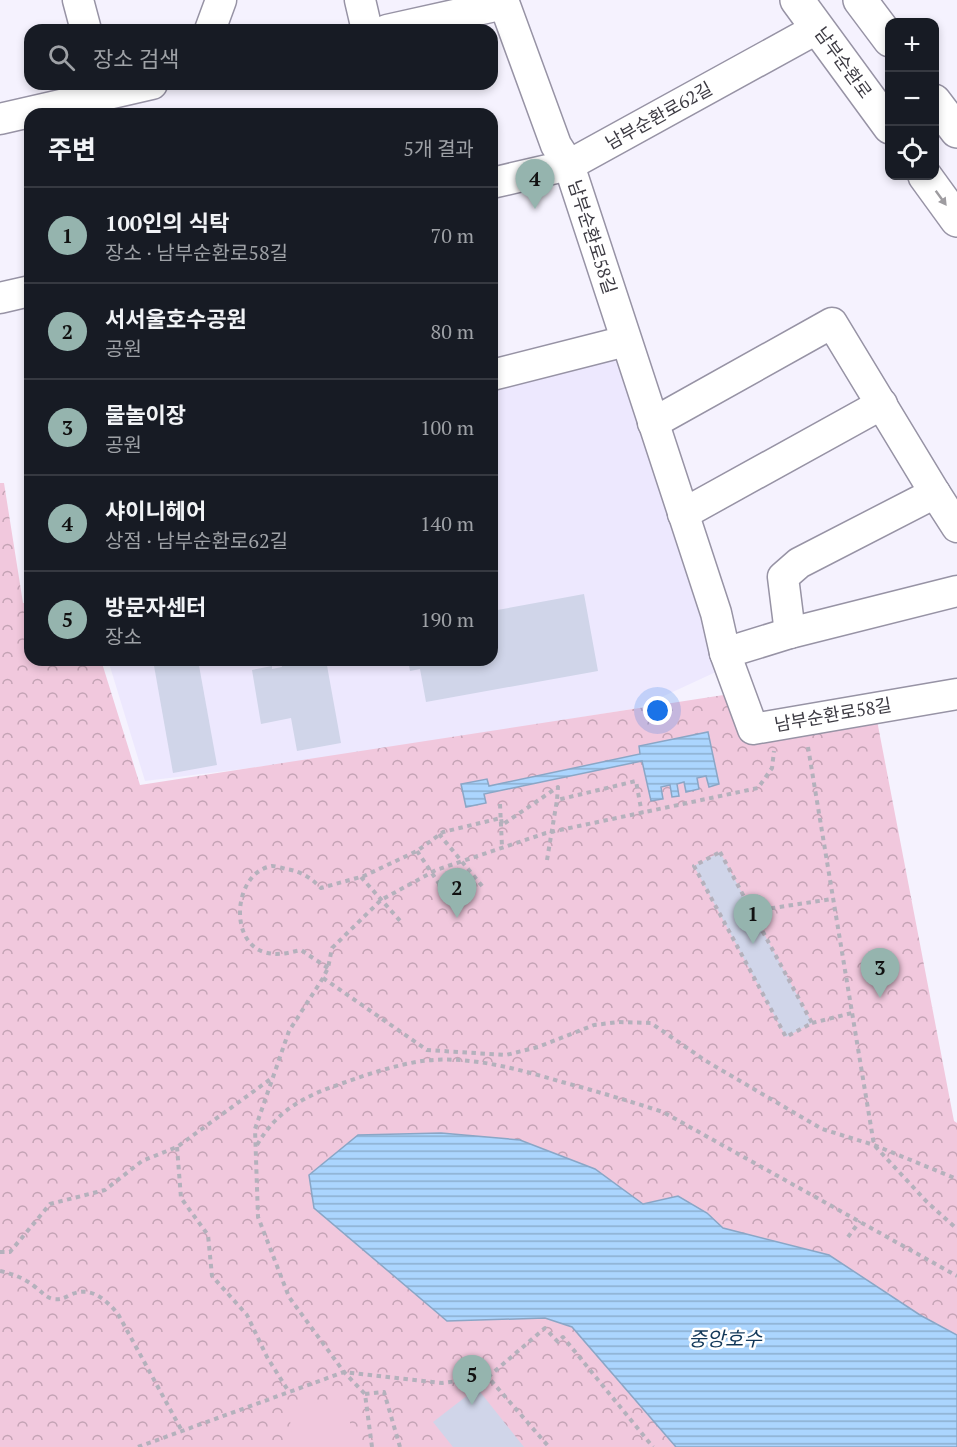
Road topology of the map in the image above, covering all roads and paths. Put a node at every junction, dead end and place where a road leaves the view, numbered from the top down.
1 (78, 0) edge
2 (221, 0) edge
3 (360, 0) edge
4 (797, 0) edge
5 (504, 2) edge
6 (865, 2) edge
7 (84, 24) edge
8 (212, 24) edge
9 (366, 24) edge
10 (412, 24) edge
11 (818, 28) junction
12 (885, 32) edge
13 (102, 90) edge
14 (59, 108) edge
15 (939, 108) edge
16 (24, 115) edge
17 (0, 119) edge
18 (889, 126) edge
19 (957, 131) edge
20 (569, 165) junction
21 (928, 180) edge
22 (498, 182) edge
23 (957, 220) edge
24 (24, 292) edge
25 (0, 298) edge
26 (626, 341) junction
27 (498, 373) edge
28 (882, 404) junction
29 (653, 423) junction
30 (935, 493) junction
31 (683, 514) junction
32 (957, 527) edge
33 (957, 591) edge
34 (790, 633) junction
35 (725, 653) junction
36 (957, 694) edge
37 (807, 742) dead end
38 (773, 747) dead end
39 (557, 800) junction
40 (500, 804) dead end
41 (642, 814) junction
42 (501, 818) junction
43 (552, 832) junction
44 (439, 834) junction
45 (502, 847) junction
46 (417, 851) junction
47 (461, 860) junction
48 (547, 860) dead end
49 (431, 872) junction
50 (361, 877) junction
51 (483, 887) dead end
52 (832, 898) junction
53 (381, 900) junction
54 (452, 903) dead end
55 (752, 911) junction
56 (402, 923) dead end
57 (328, 968) junction
58 (323, 978) junction
59 (852, 1013) junction
60 (812, 1023) junction
61 (273, 1077) junction
62 (874, 1145) junction
63 (177, 1147) junction
64 (255, 1147) junction
65 (957, 1179) edge
66 (860, 1221) junction
67 (957, 1229) edge
68 (848, 1237) dead end
69 (0, 1252) edge
70 (0, 1271) edge
71 (957, 1276) edge
72 (345, 1372) junction
73 (488, 1377) junction
74 (289, 1392) junction
75 (365, 1394) junction
76 (182, 1431) junction
77 (138, 1447) edge
78 (372, 1447) edge
79 (400, 1447) edge
80 (549, 1447) edge
81 (653, 1447) edge

1 - 7 street
2 - 8 street
3 - 9 street
4 - 11 main road, 남부순환로
5 - 10 street
5 - 20 street, 남부순환로58길
6 - 12 main road
11 - 18 main road, 남부순환로
11 - 20 street, 남부순환로62길
13 - 14 street
15 - 19 main road
16 - 17 street
20 - 22 street, 남부순환로62길
20 - 26 street, 남부순환로58길
21 -> 23 main road
24 - 25 street
26 - 27 street
26 - 29 street, 남부순환로58길
28 - 29 street
28 - 30 street
28 - 31 street
29 - 31 street, 남부순환로58길
30 - 32 street
30 - 34 street
31 - 35 street, 남부순환로58길
33 - 34 street
34 - 35 street
35 - 36 street, 남부순환로58길
37 - 52 path
38 - 41 path
39 - 41 path
39 - 42 path
39 - 43 path
40 - 42 path
41 - 43 path
42 - 44 path
42 - 45 path
43 - 45 path
43 - 48 path
44 - 46 path
44 - 47 path
45 - 47 path
46 - 49 path
46 - 50 path
47 - 49 path
47 - 51 path
49 - 53 path
49 - 54 path
50 - 53 path
50 - 57 path
52 - 55 path
52 - 59 path
53 - 56 path
53 - 57 path
55 - 60 path
55 - 60 path
57 - 58 path
58 - 61 path
58 - 62 path
59 - 60 path
59 - 62 path
61 - 63 path
61 - 64 path
62 - 65 path
62 - 67 path
63 - 69 path
63 - 74 path
64 - 66 path
64 - 72 path
66 - 68 path
66 - 71 path
70 - 76 path
72 - 73 path
72 - 74 path
72 - 75 path
73 - 80 path
73 - 81 path
74 - 76 path
75 - 78 path
75 - 79 path
76 - 77 path

